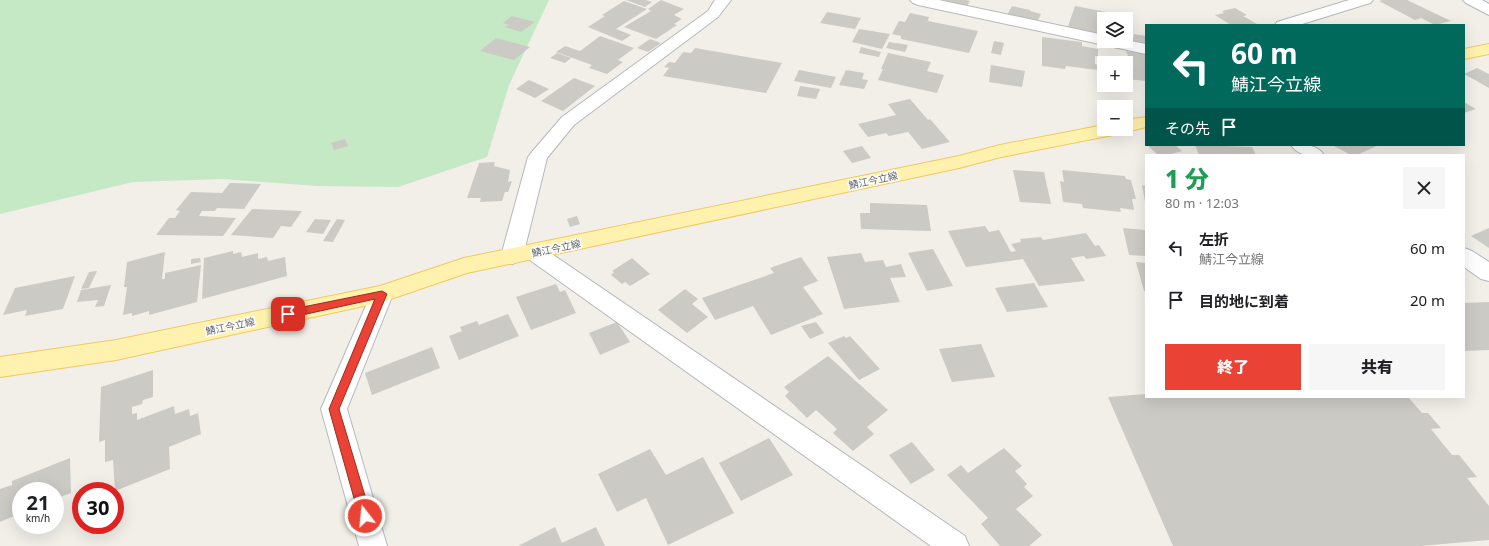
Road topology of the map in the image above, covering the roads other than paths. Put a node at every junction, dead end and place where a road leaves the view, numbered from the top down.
1 (723, 0) edge
2 (918, 0) edge
3 (1365, 0) edge
4 (1471, 0) edge
5 (1489, 10) edge
6 (1286, 24) edge
7 (1097, 38) edge
8 (1133, 46) edge
9 (1145, 49) edge
10 (1489, 49) edge
11 (1465, 54) edge
12 (1145, 122) edge
13 (1133, 125) edge
14 (1097, 132) edge
15 (1302, 146) edge
16 (1314, 154) edge
17 (523, 254) junction
18 (1465, 257) edge
19 (1489, 273) edge
20 (382, 294) junction
21 (0, 367) edge
22 (373, 546) edge
23 (956, 546) edge

1 - 17 street
2 - 7 street
3 - 6 street
4 - 5 street
8 - 9 street
10 - 11 main road
12 - 13 main road
14 - 17 main road, 鯖江今立線
15 - 16 street
17 - 20 main road, 鯖江今立線
17 - 23 street
18 - 19 street
20 - 21 main road, 鯖江今立線
20 - 22 street

